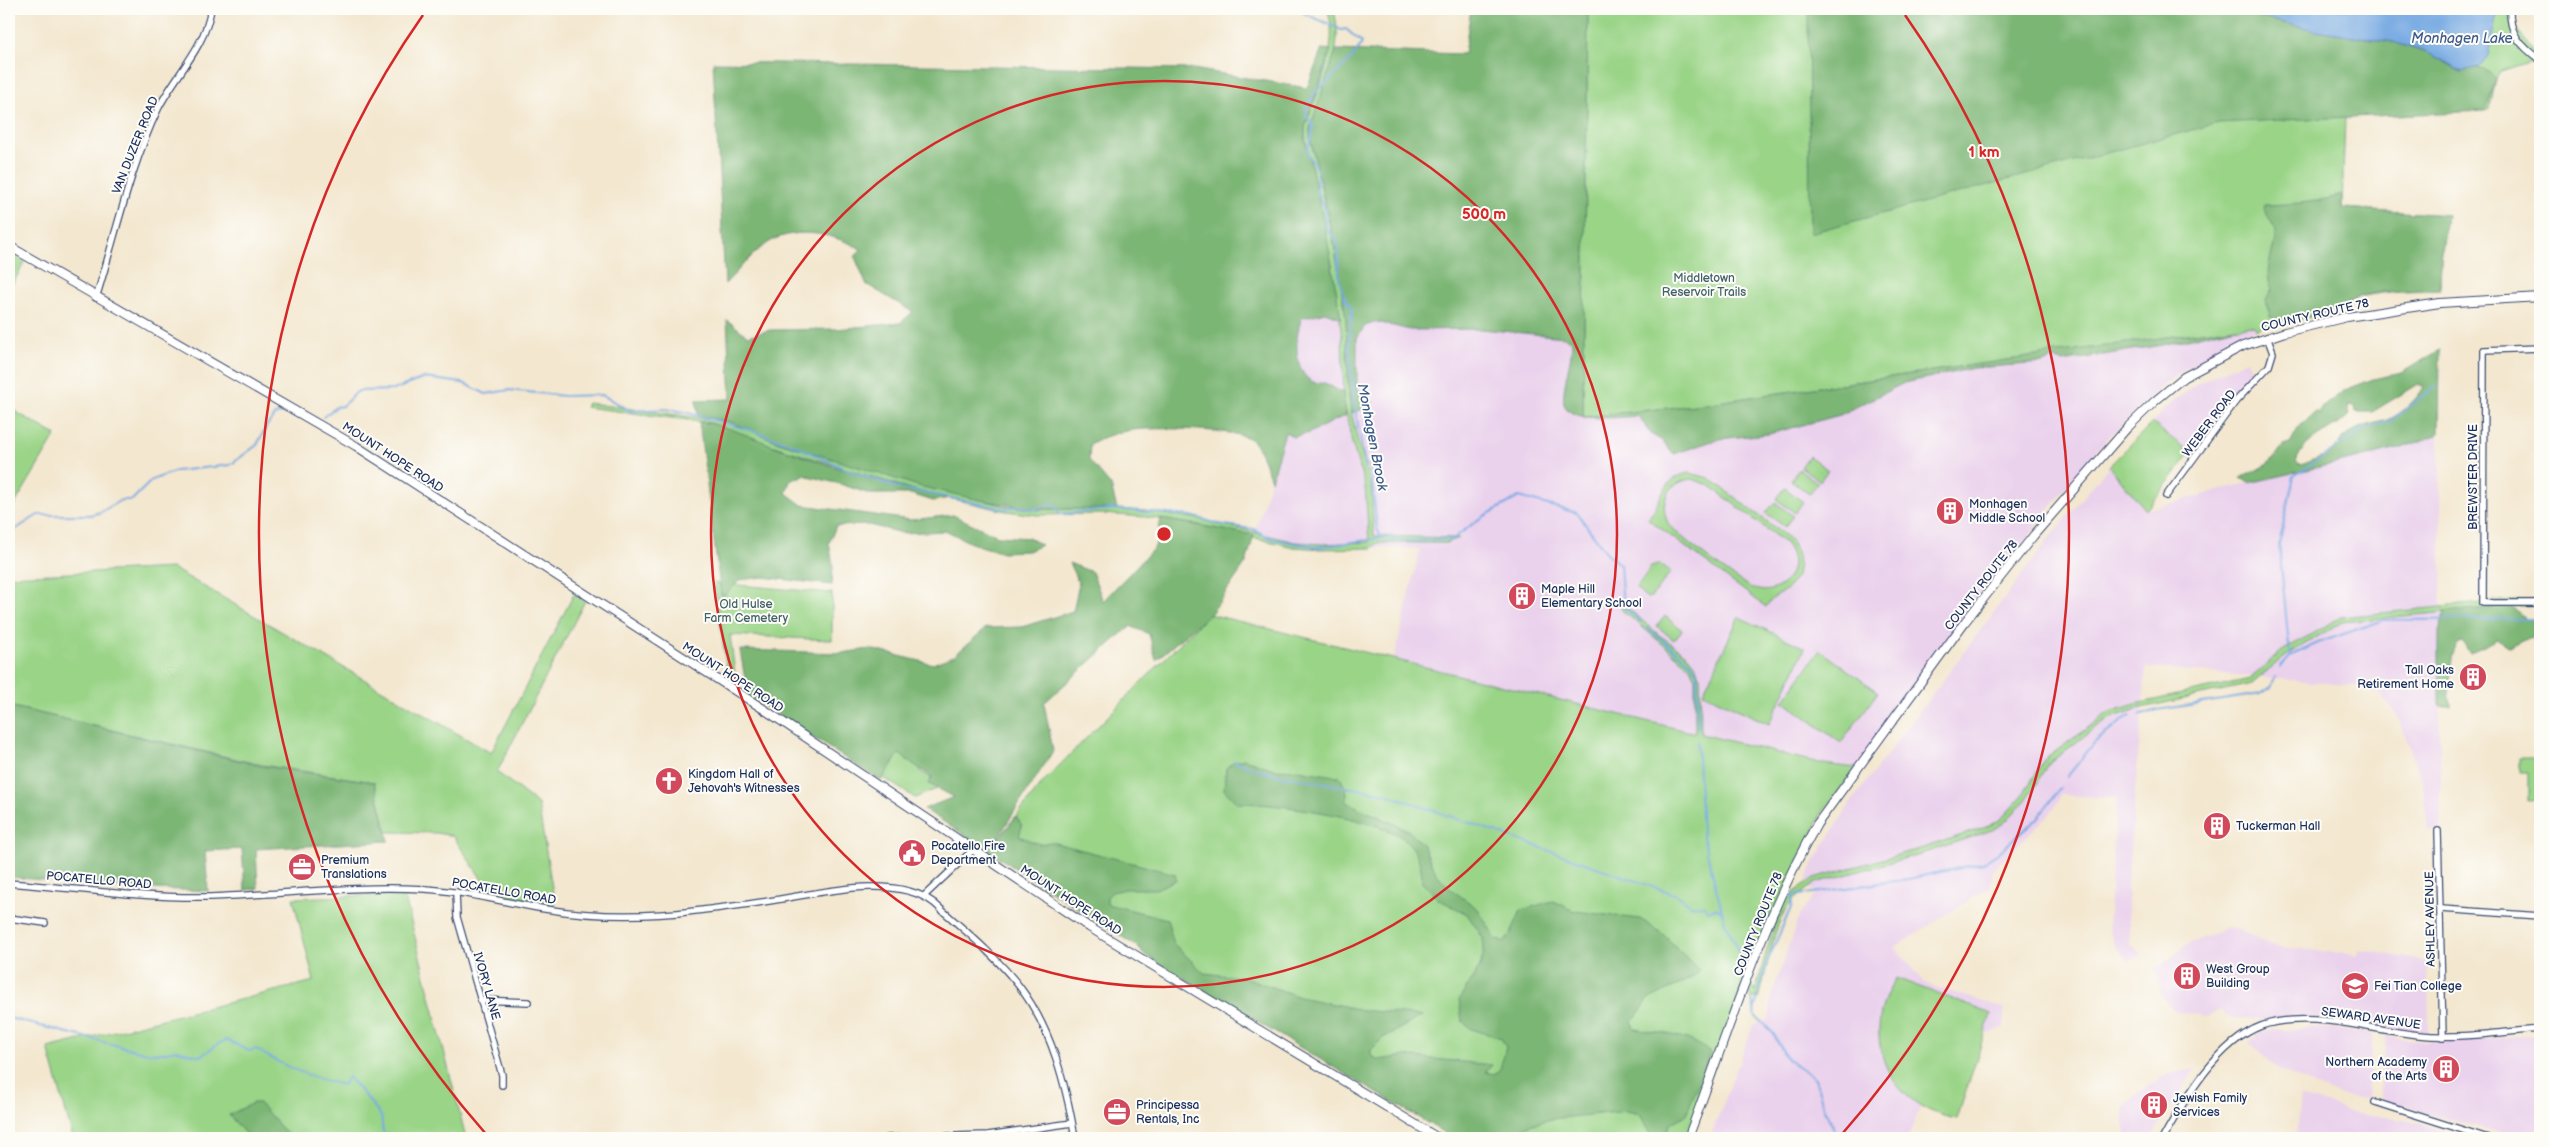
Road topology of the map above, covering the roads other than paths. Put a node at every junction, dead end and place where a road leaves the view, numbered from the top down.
1 (212, 9) edge
2 (2510, 9) edge
3 (2540, 60) edge
4 (9, 246) edge
5 (2540, 297) edge
6 (96, 298) junction
7 (2267, 337) junction
8 (2540, 348) edge
9 (2166, 496) dead end
10 (2540, 603) edge
11 (2438, 831) dead end
12 (974, 850) junction
13 (9, 883) edge
14 (456, 892) junction
15 (924, 896) junction
16 (2441, 909) junction
17 (2540, 916) edge
18 (9, 918) edge
19 (44, 923) dead end
20 (481, 1000) junction
21 (528, 1002) dead end
22 (2540, 1029) edge
23 (2443, 1036) junction
24 (502, 1085) dead end
25 (2375, 1102) dead end
26 (1072, 1122) junction
27 (888, 1138) edge
28 (1075, 1138) edge
29 (1438, 1138) edge
30 (1688, 1138) edge
31 (2163, 1138) edge
32 (2488, 1138) edge

1 - 6 street, VAN DUZER ROAD
2 - 3 street
4 - 6 street, MOUNT HOPE ROAD
5 - 7 street, COUNTY ROUTE 78
6 - 12 street, MOUNT HOPE ROAD
7 - 9 street, WEBER ROAD
7 - 30 street, COUNTY ROUTE 78
8 - 10 street, BREWSTER DRIVE
11 - 16 street, ASHLEY AVENUE
12 - 15 street
12 - 29 street, MOUNT HOPE ROAD
13 - 14 street, POCATELLO ROAD
14 - 15 street, POCATELLO ROAD
14 - 20 street, IVORY LANE
15 - 26 street
16 - 17 street
16 - 23 street, ASHLEY AVENUE
18 - 19 street
20 - 21 street
20 - 24 street, IVORY LANE
22 - 23 street, SEWARD AVENUE
23 - 31 street, SEWARD AVENUE
25 - 32 street
26 - 27 street
26 - 28 street

